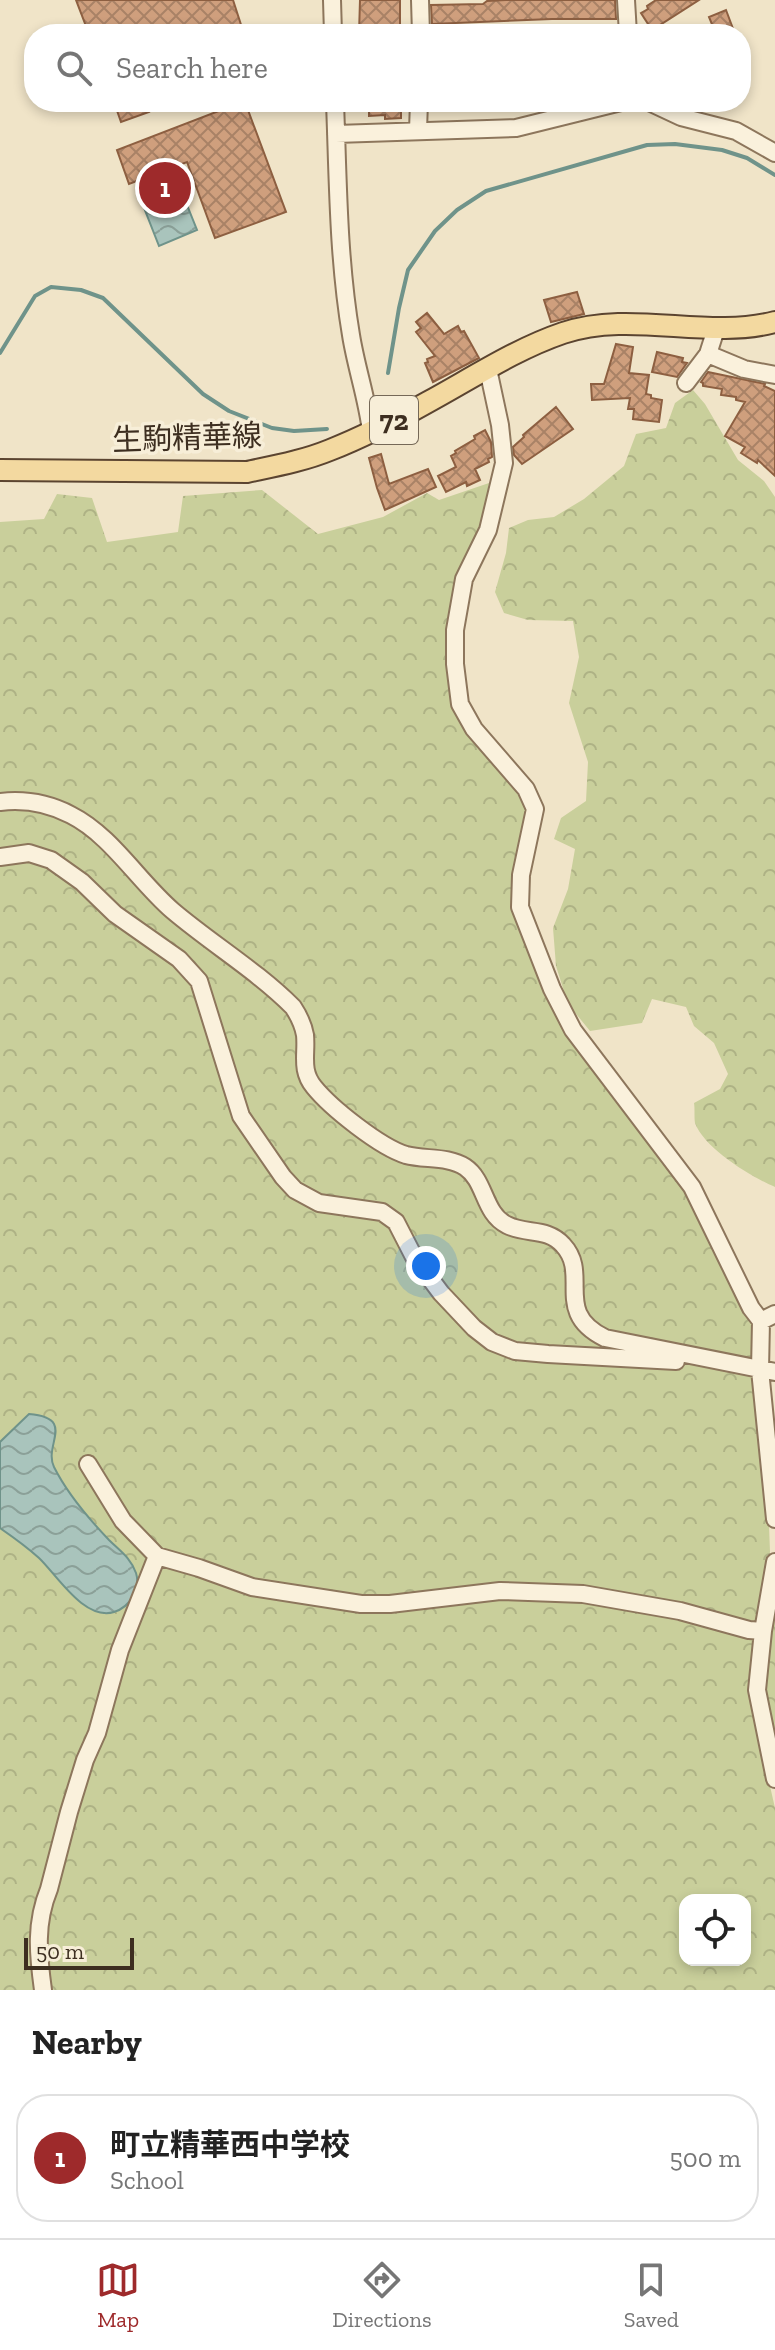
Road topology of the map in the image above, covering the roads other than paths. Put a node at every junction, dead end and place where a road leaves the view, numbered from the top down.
1 (332, 0) edge
2 (420, 0) edge
3 (626, 0) edge
4 (333, 24) edge
5 (421, 24) edge
6 (627, 24) edge
7 (335, 112) edge
8 (419, 112) edge
9 (581, 112) edge
10 (670, 112) edge
11 (418, 130) junction
12 (336, 134) junction
13 (775, 153) edge
14 (774, 324) edge
15 (716, 329) junction
16 (708, 354) junction
17 (488, 369) junction
18 (775, 375) edge
19 (686, 383) dead end
20 (371, 431) junction
21 (0, 470) edge
22 (0, 802) edge
23 (0, 857) edge
24 (768, 1318) edge
25 (726, 1363) junction
26 (767, 1371) edge
27 (88, 1464) dead end
28 (775, 1519) edge
29 (157, 1556) junction
30 (775, 1562) edge
31 (763, 1631) junction
32 (775, 1779) edge
33 (43, 1990) edge

1 - 4 street
2 - 5 street
3 - 6 street
7 - 12 street
8 - 11 street
9 - 11 street
10 - 13 street
11 - 12 street
12 - 20 street
14 - 15 main road, 生駒精華線 / 72
15 - 16 street
15 - 17 main road, 生駒精華線 / 72
16 - 18 street
16 - 19 street
17 - 20 main road, 生駒精華線 / 72
17 - 24 street
20 - 21 main road, 生駒精華線 / 72
22 - 25 street
23 - 25 street
24 - 26 street
25 - 26 street
26 - 28 street
27 - 29 street
29 - 31 street
29 - 33 street
30 - 31 street
31 - 32 street

